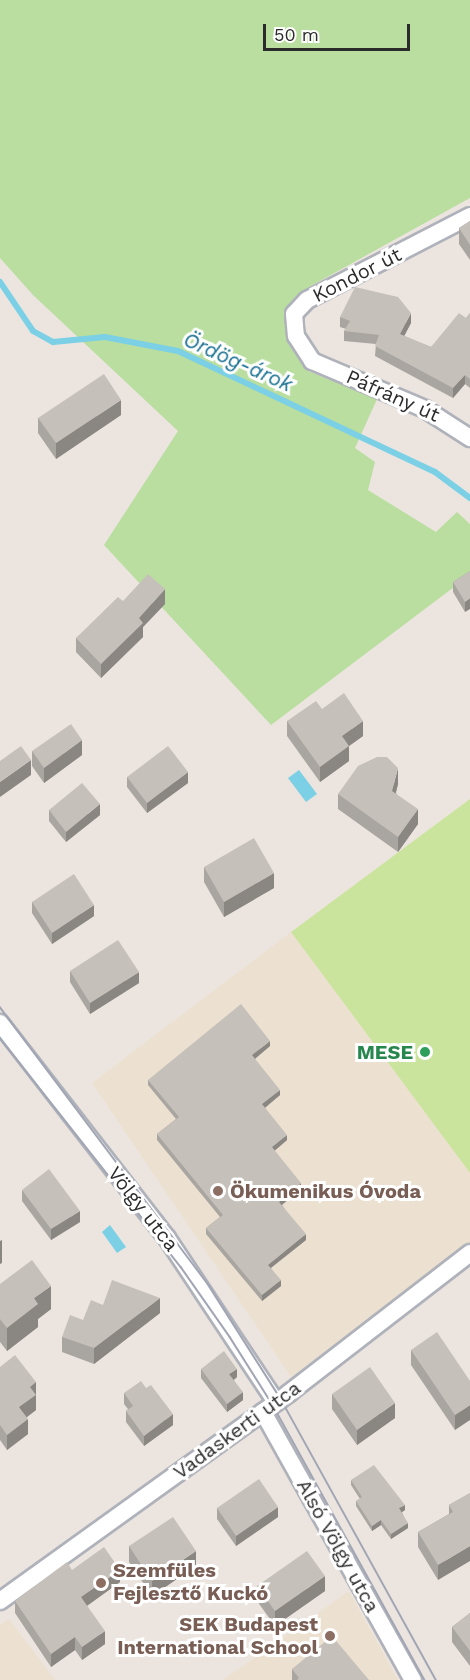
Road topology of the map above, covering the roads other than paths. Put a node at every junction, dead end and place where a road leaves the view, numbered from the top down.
1 (470, 216) edge
2 (312, 361) joint
3 (470, 438) edge
4 (0, 1023) edge
5 (470, 1253) edge
6 (270, 1407) junction
7 (0, 1601) edge
8 (413, 1680) edge

1 - 2 street, Kondor út
2 - 3 street, Páfrány út
4 - 6 street, Völgy utca
5 - 6 street, Vadaskerti utca
6 - 7 street, Vadaskerti utca
6 - 8 street, Alsó Völgy utca

